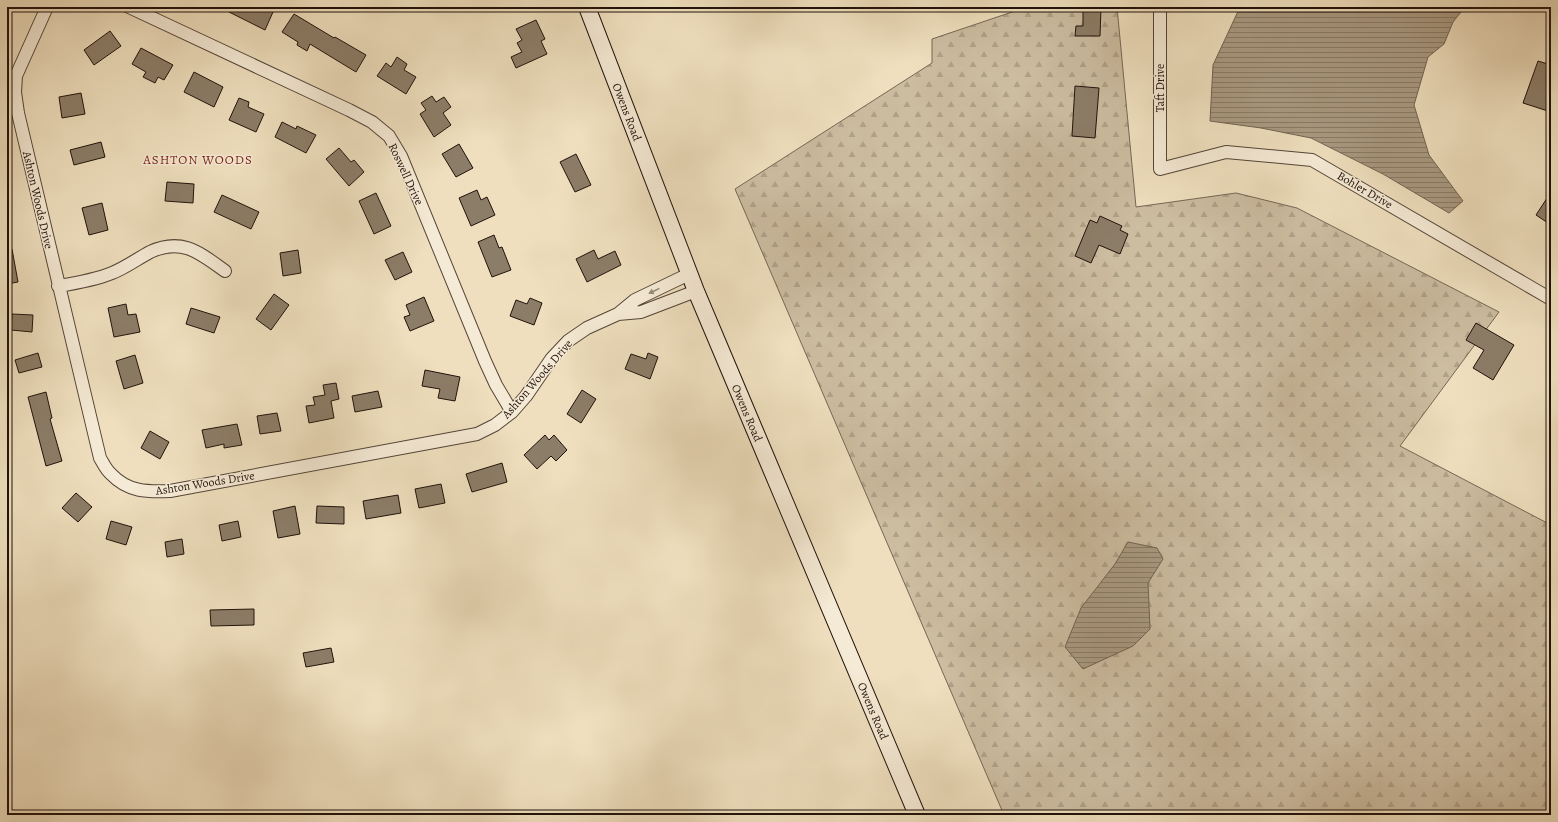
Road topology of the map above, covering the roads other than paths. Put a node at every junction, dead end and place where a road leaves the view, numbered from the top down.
1 (47, 7) edge
2 (129, 7) edge
3 (587, 7) edge
4 (1160, 7) edge
5 (1160, 169) joint
6 (225, 271) dead end
7 (689, 274) junction
8 (58, 286) junction
9 (696, 291) junction
10 (1551, 299) edge
11 (618, 314) junction
12 (512, 412) junction
13 (917, 815) edge

1 - 8 street, Ashton Woods Drive
2 - 12 street, Roswell Drive
3 - 7 street, Owens Road
4 - 5 street, Taft Drive
5 - 10 street, Bohler Drive
6 - 8 street
7 - 9 street, Owens Road
7 -> 11 street, Ashton Woods Drive
8 - 12 street, Ashton Woods Drive
9 - 11 street, Ashton Woods Drive
9 - 13 street, Owens Road
11 - 12 street, Ashton Woods Drive

